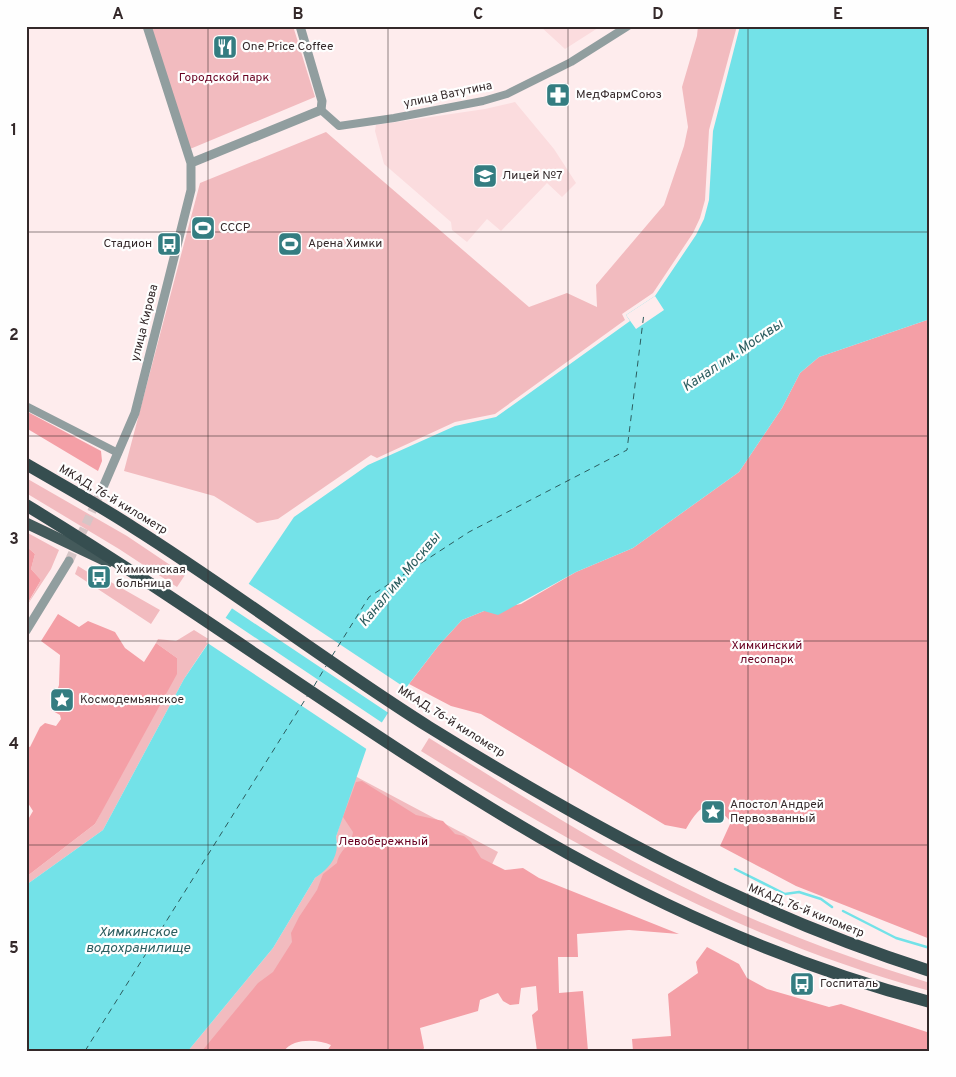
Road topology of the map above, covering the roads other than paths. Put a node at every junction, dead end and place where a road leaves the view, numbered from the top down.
1 (147, 26) edge
2 (300, 26) edge
3 (628, 26) edge
4 (321, 110) junction
5 (191, 163) junction
6 (26, 406) edge
7 (118, 453) junction
8 (26, 464) edge
9 (104, 485) tunnel mouth
10 (26, 505) edge
11 (26, 523) edge
12 (69, 561) tunnel mouth
13 (152, 583) junction
14 (26, 631) edge
15 (887, 958) junction
16 (930, 967) edge
17 (930, 971) edge
18 (930, 1003) edge

1 - 5 street, улица Кирова
2 - 4 street
3 - 4 street, улица Ватутина
4 - 5 street
5 - 7 street, улица Кирова
6 - 7 street
7 - 9 street, улица Кирова
8 - 15 highway, МКАД, 76-й километр
10 - 13 highway
11 - 13 main road
12 - 14 street
13 - 18 highway
15 - 16 main road
15 - 17 highway, МКАД, 76-й километр

